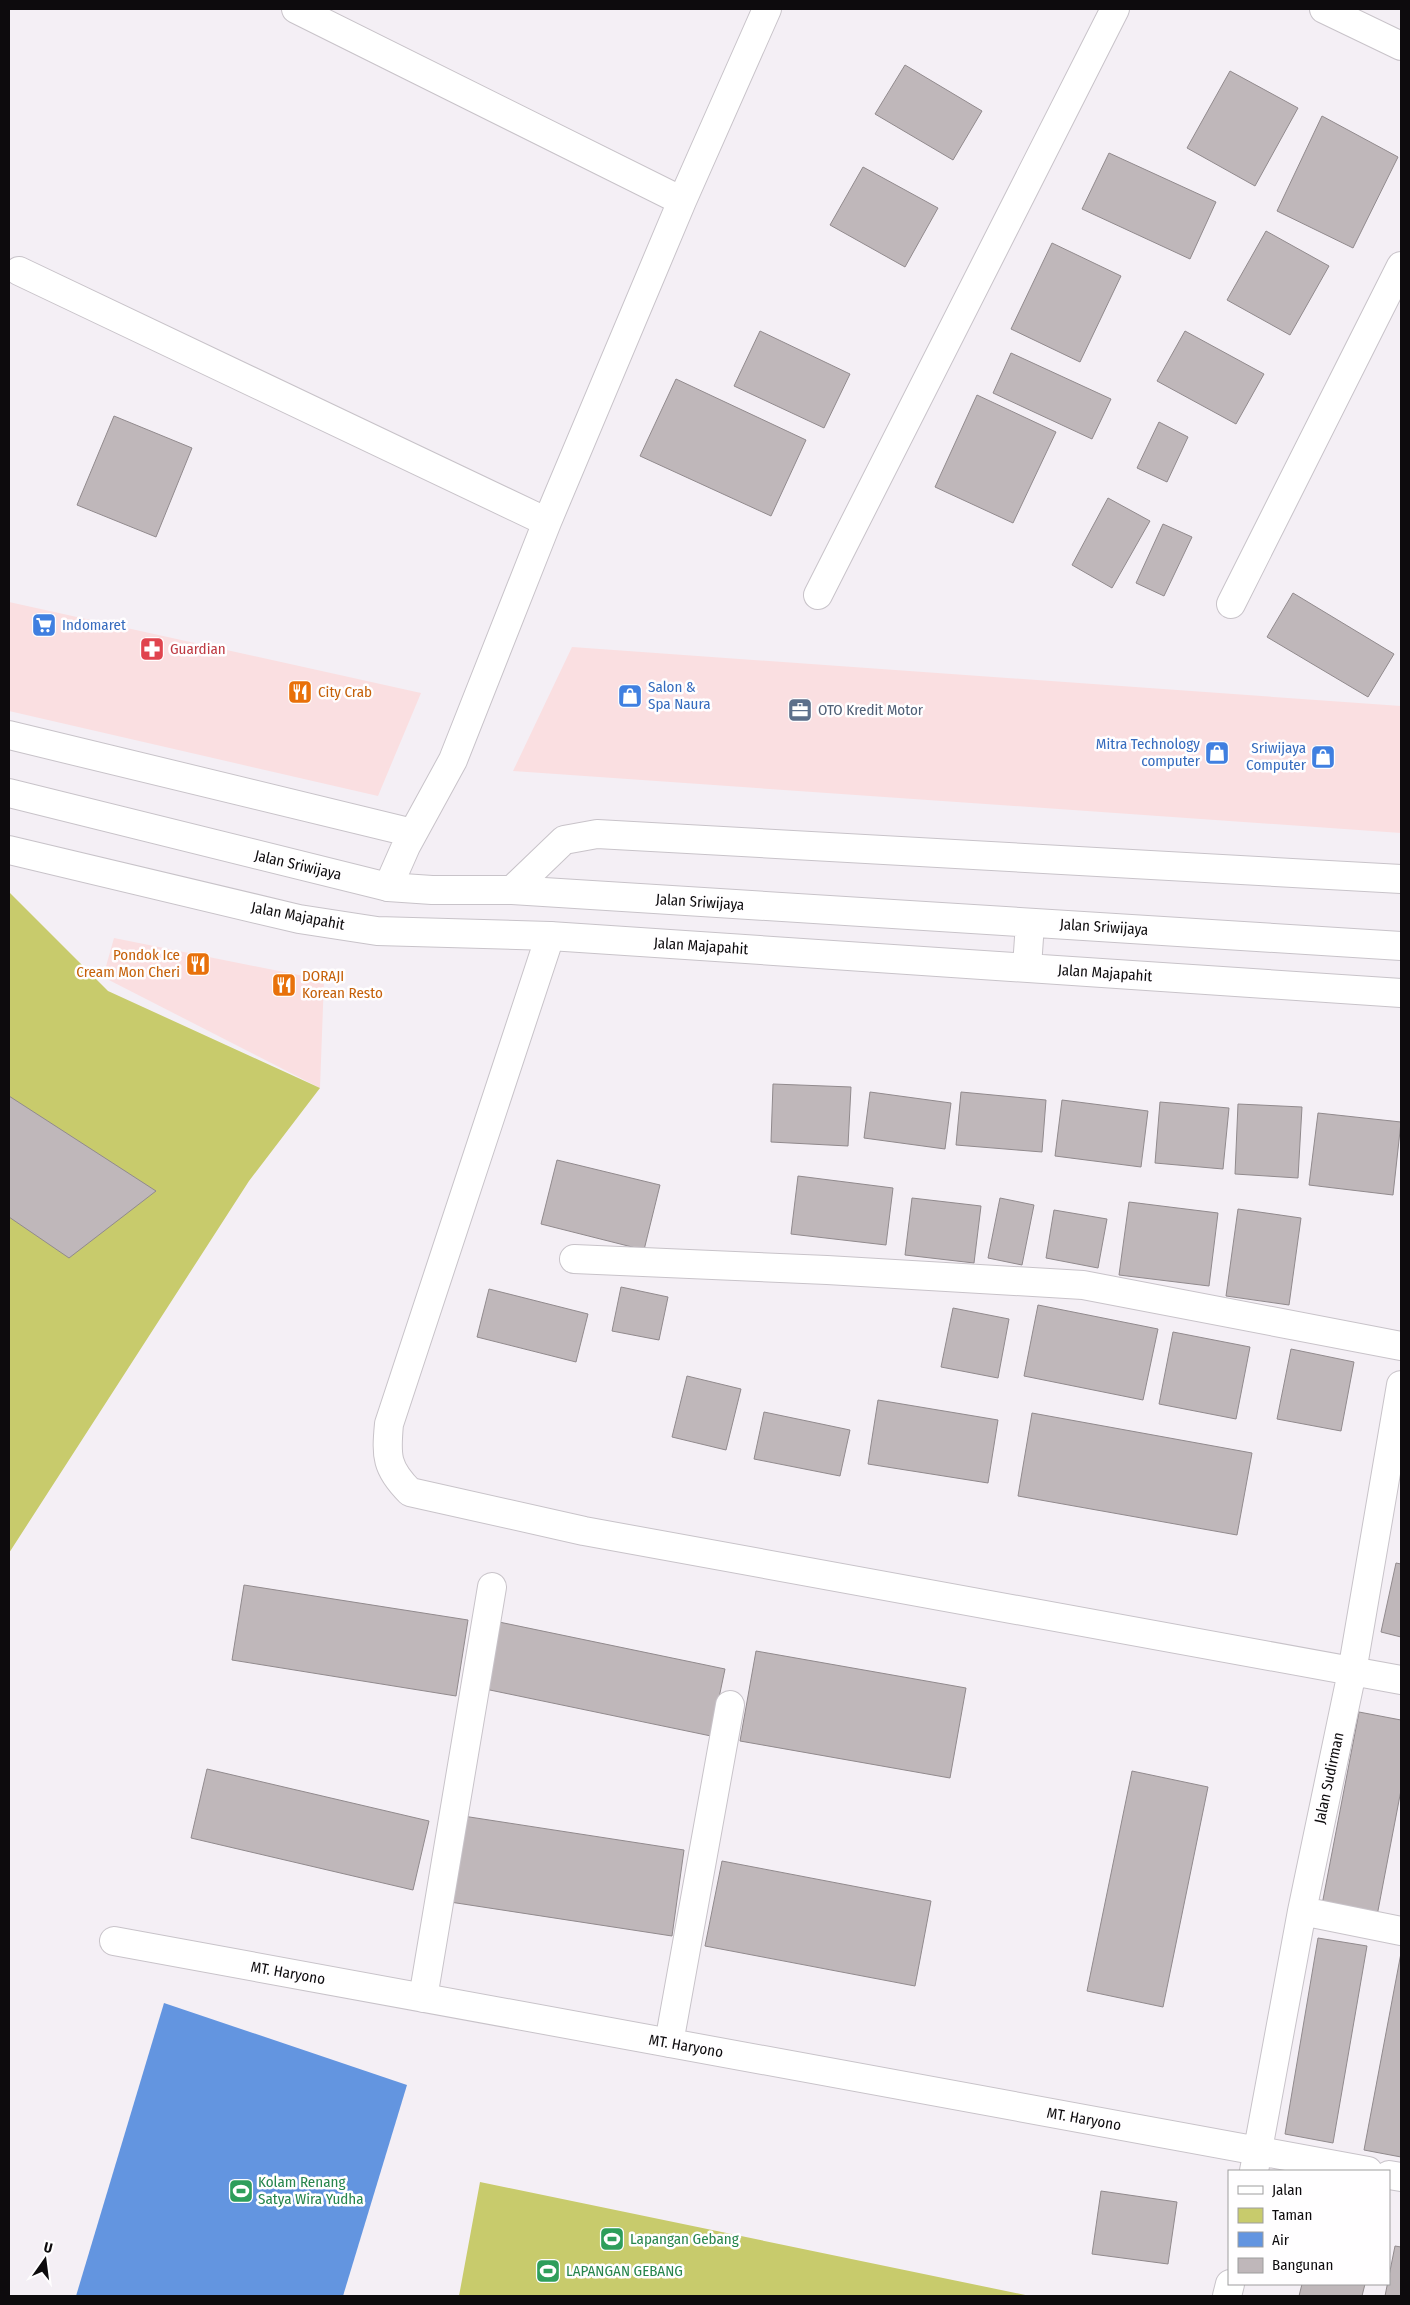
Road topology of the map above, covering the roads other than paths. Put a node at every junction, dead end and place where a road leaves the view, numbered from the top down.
1 (296, 9) edge
2 (766, 9) edge
3 (1115, 9) edge
4 (1324, 9) edge
5 (1401, 46) edge
6 (682, 201) junction
7 (1401, 266) edge
8 (19, 271) dead end
9 (547, 522) junction
10 (818, 595) dead end
11 (1230, 604) dead end
12 (9, 735) edge
13 (9, 794) edge
14 (413, 834) junction
15 (9, 850) edge
16 (1401, 879) edge
17 (388, 887) junction
18 (512, 890) junction
19 (1030, 923) junction
20 (550, 936) junction
21 (1401, 946) edge
22 (1027, 967) junction
23 (1401, 993) edge
24 (574, 1259) dead end
25 (1401, 1346) edge
26 (1401, 1385) edge
27 (492, 1587) dead end
28 (1352, 1672) junction
29 (1401, 1680) edge
30 (730, 1705) dead end
31 (1302, 1911) junction
32 (1401, 1931) edge
33 (114, 1941) dead end
34 (423, 1998) junction
35 (669, 2043) junction
36 (1256, 2161) edge
37 (1357, 2170) edge

1 - 6 street
2 - 6 street
3 - 10 street
4 - 5 street
6 - 9 street
7 - 11 street
8 - 9 street
9 - 14 street
12 - 14 street
13 - 17 street, Jalan Sriwijaya
14 - 17 street
15 - 20 street, Jalan Majapahit
16 - 18 street
17 - 18 street, Jalan Sriwijaya
18 - 19 street, Jalan Sriwijaya
19 - 21 street, Jalan Sriwijaya
19 - 22 street
20 - 22 street, Jalan Majapahit
20 - 28 street
22 - 23 street, Jalan Majapahit
24 - 25 street
26 - 28 street, Jalan Sudirman
27 - 34 street
28 - 29 street
28 - 31 street, Jalan Sudirman
30 - 35 street
31 - 32 street
31 - 36 street, Jalan Sudirman
33 - 34 street, MT. Haryono
34 - 35 street, MT. Haryono
35 - 36 street, MT. Haryono
36 - 37 street, MT. Haryono

